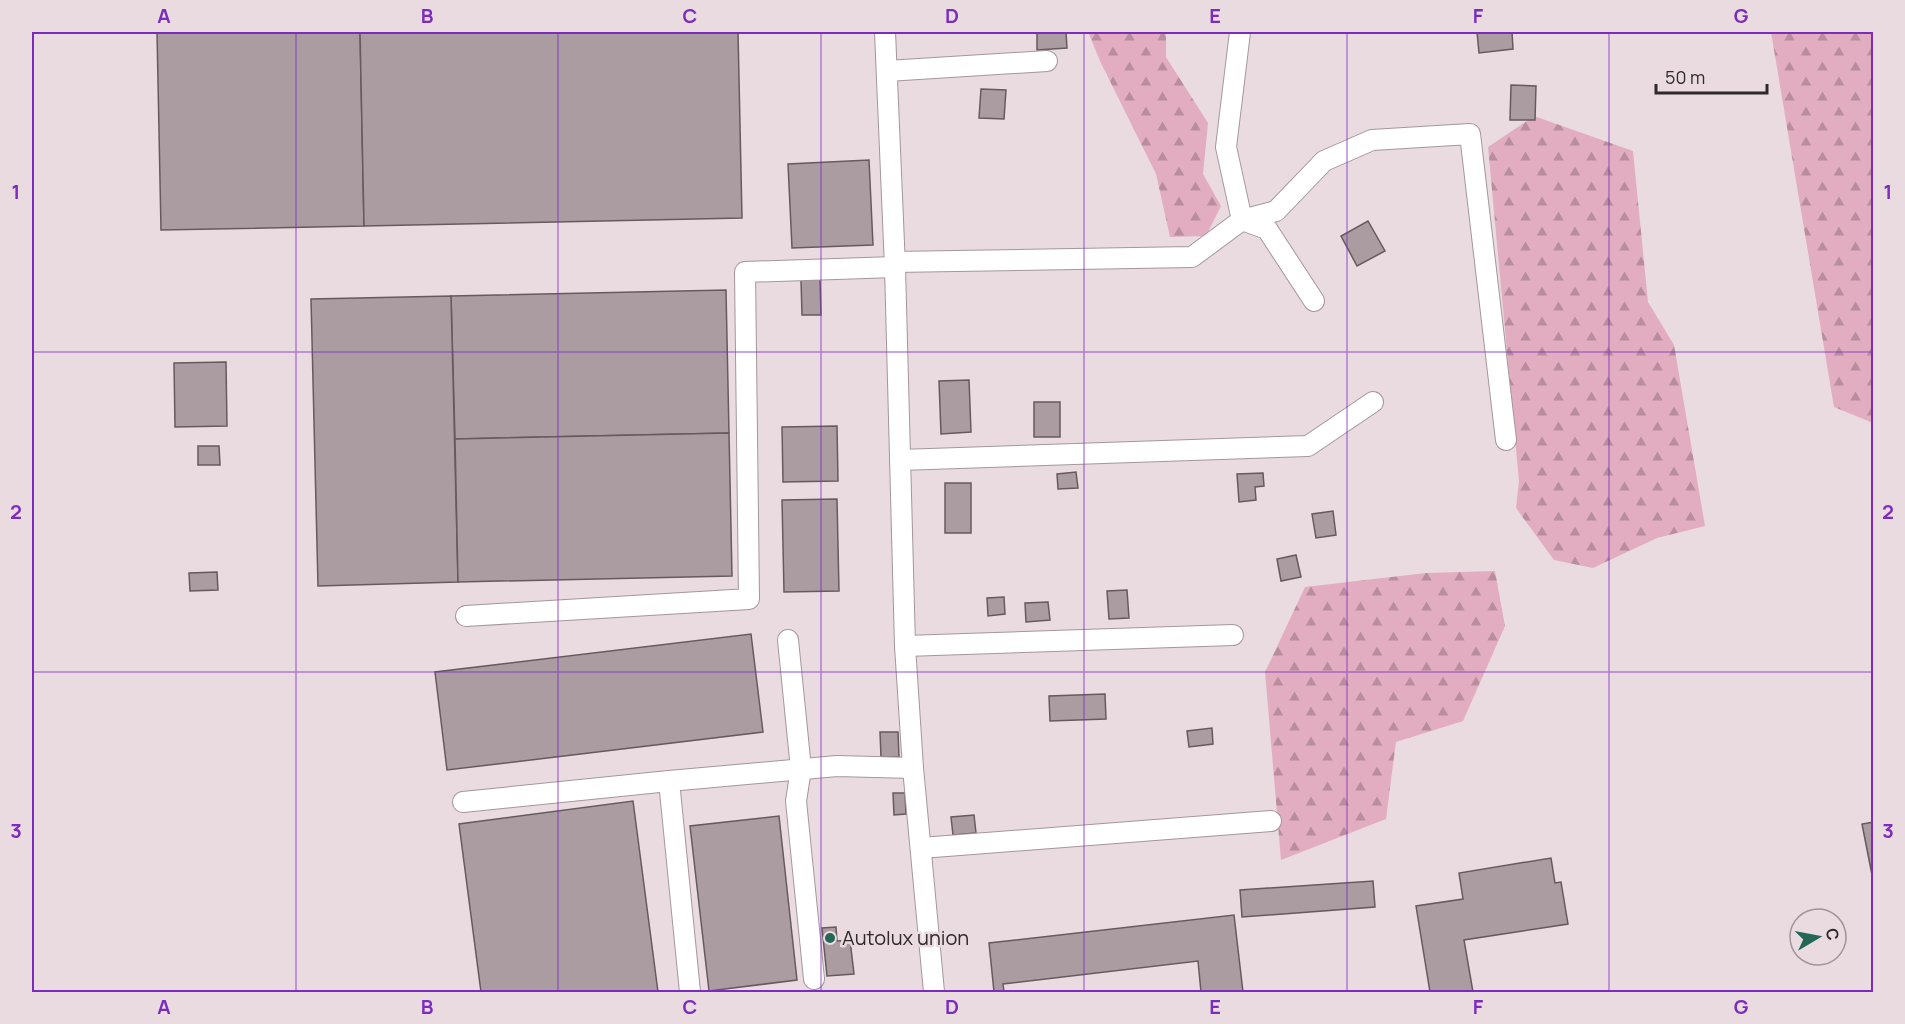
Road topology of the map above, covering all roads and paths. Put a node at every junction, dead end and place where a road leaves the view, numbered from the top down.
1 (885, 32) edge
2 (1240, 32) edge
3 (1047, 61) dead end
4 (887, 71) junction
5 (1242, 220) junction
6 (895, 264) junction
7 (1314, 301) dead end
8 (1373, 402) dead end
9 (1506, 440) dead end
10 (900, 460) junction
11 (466, 616) dead end
12 (1233, 635) dead end
13 (788, 640) dead end
14 (905, 646) junction
15 (914, 768) junction
16 (801, 769) junction
17 (669, 781) junction
18 (463, 802) dead end
19 (1271, 821) dead end
20 (921, 848) junction
21 (814, 979) dead end
22 (690, 993) edge
23 (934, 993) edge

1 - 4 street
2 - 5 street
3 - 4 street
4 - 6 street
5 - 6 street
5 - 7 street
5 - 9 street
6 - 10 street
6 - 11 street
8 - 10 street
10 - 14 street
12 - 14 street
13 - 16 street
14 - 15 street
15 - 16 street
15 - 20 street
16 - 17 street
16 - 21 street
17 - 18 street
17 - 22 street
19 - 20 street
20 - 23 street

